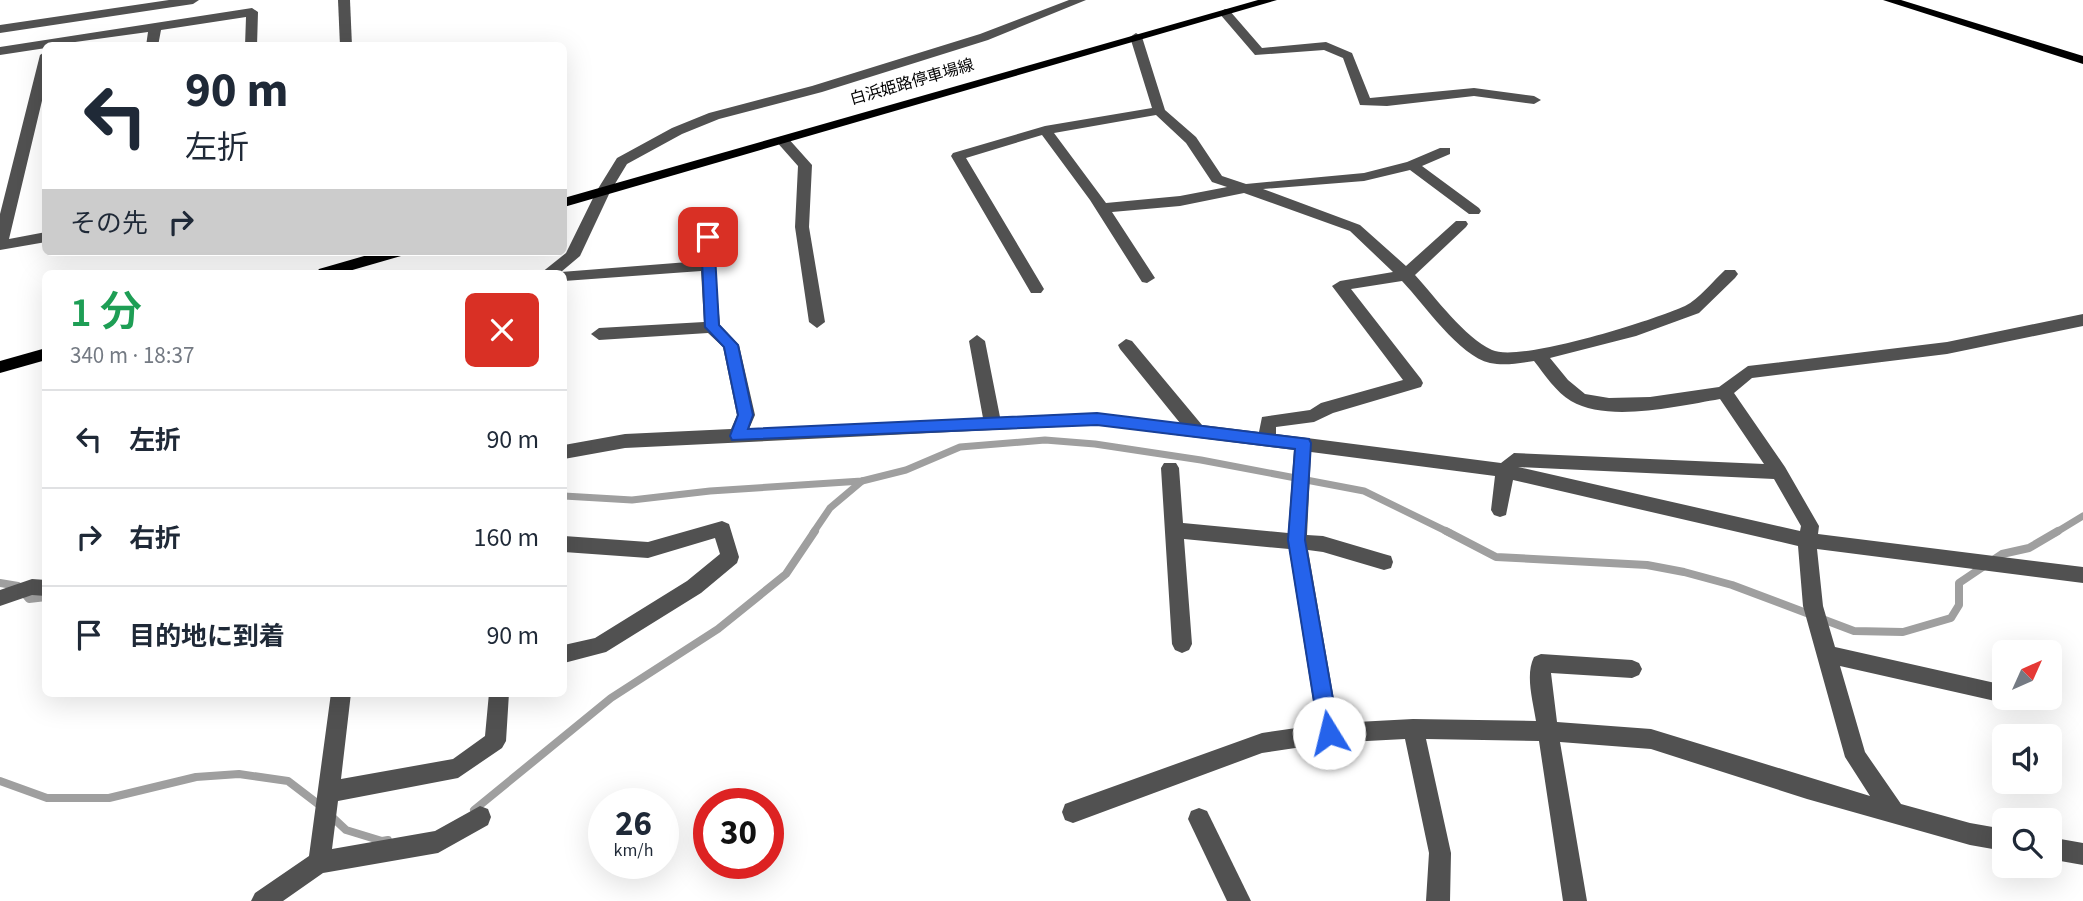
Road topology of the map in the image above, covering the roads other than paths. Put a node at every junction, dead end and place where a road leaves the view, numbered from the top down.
1 (192, 0) edge
2 (344, 0) edge
3 (1080, 0) edge
4 (1271, 0) edge
5 (1889, 0) edge
6 (1225, 13) junction
7 (155, 27) junction
8 (0, 29) edge
9 (1136, 37) junction
10 (78, 42) edge
11 (153, 42) edge
12 (251, 42) edge
13 (346, 42) edge
14 (42, 48) edge
15 (0, 51) edge
16 (2083, 60) edge
17 (42, 69) edge
18 (1534, 100) dead end
19 (1159, 111) junction
20 (1045, 130) junction
21 (782, 140) junction
22 (1446, 151) dead end
23 (1412, 165) junction
24 (1245, 188) junction
25 (603, 192) junction
26 (567, 202) edge
27 (1103, 208) junction
28 (1474, 211) dead end
29 (1461, 224) dead end
30 (708, 237) dead end
31 (42, 238) edge
32 (0, 244) edge
33 (382, 256) edge
34 (709, 265) junction
35 (334, 270) edge
36 (553, 270) edge
37 (1730, 274) dead end
38 (1406, 275) junction
39 (567, 276) edge
40 (1147, 278) dead end
41 (1036, 289) dead end
42 (2083, 320) edge
43 (817, 322) dead end
44 (712, 327) junction
45 (599, 334) dead end
46 (977, 341) dead end
47 (1126, 345) dead end
48 (42, 355) edge
49 (1538, 355) junction
50 (0, 367) edge
51 (1724, 392) junction
52 (993, 424) junction
53 (1197, 430) junction
54 (737, 436) junction
55 (1268, 438) junction
56 (1303, 443) junction
57 (567, 451) edge
58 (1170, 468) dead end
59 (1504, 470) junction
60 (1779, 472) junction
61 (1500, 510) dead end
62 (1174, 530) junction
63 (1297, 540) junction
64 (1807, 540) junction
65 (567, 544) edge
66 (1384, 562) dead end
67 (2083, 575) edge
68 (1182, 644) dead end
69 (1824, 644) junction
70 (567, 653) edge
71 (1632, 669) dead end
72 (1992, 691) edge
73 (340, 697) edge
74 (499, 697) edge
75 (1413, 729) junction
76 (1548, 732) junction
77 (1329, 733) junction
78 (328, 792) junction
79 (1893, 811) junction
80 (1073, 812) dead end
81 (480, 817) dead end
82 (1199, 819) dead end
83 (1992, 838) edge
84 (2062, 850) edge
85 (2083, 854) edge
86 (318, 862) junction
87 (263, 901) edge
88 (1239, 901) edge
89 (1438, 901) edge
90 (1575, 901) edge

1 - 8 street
2 - 13 street
3 - 25 street
4 - 6 main road, 白浜姫路停車場線
5 - 16 main road
6 - 9 main road, 白浜姫路停車場線
6 - 18 street
7 - 10 street
7 - 11 street
7 - 12 street
9 - 19 street
9 - 21 main road, 白浜姫路停車場線
14 - 15 street
17 - 32 street
19 - 20 street
19 - 24 street
20 - 27 street
20 - 41 street
21 - 25 main road, 白浜姫路停車場線
21 - 43 street
22 - 23 street
23 - 24 street
23 - 28 street
24 - 27 street
24 - 38 street
25 - 26 main road, 白浜姫路停車場線
25 - 36 street
27 - 40 street
29 - 38 street
30 - 34 street
31 - 32 street
33 - 35 main road
34 - 39 street
34 - 44 street
37 - 49 street
38 - 49 street
38 - 55 street
42 - 51 street
44 - 45 street
44 - 54 street
46 - 52 street
47 - 53 street
48 - 50 main road
49 - 51 street
51 - 60 street
52 - 53 street
52 - 54 street
53 - 55 street
54 - 57 street
55 - 56 street
56 - 59 street
56 - 63 street
58 - 62 street
59 - 60 street
59 - 61 street
59 - 64 street
60 - 64 street
62 - 63 street
62 - 68 street
63 - 66 street
63 - 77 street
64 - 67 street
64 - 69 street
65 - 70 street
69 - 72 street
69 - 79 street
71 - 76 street
73 - 78 street
74 - 78 street
75 - 76 street
75 - 77 street
75 - 89 street
76 - 79 street
76 - 90 street
77 - 80 street
78 - 86 street
79 - 83 street
81 - 86 street
82 - 88 street
84 - 85 street
86 - 87 street

